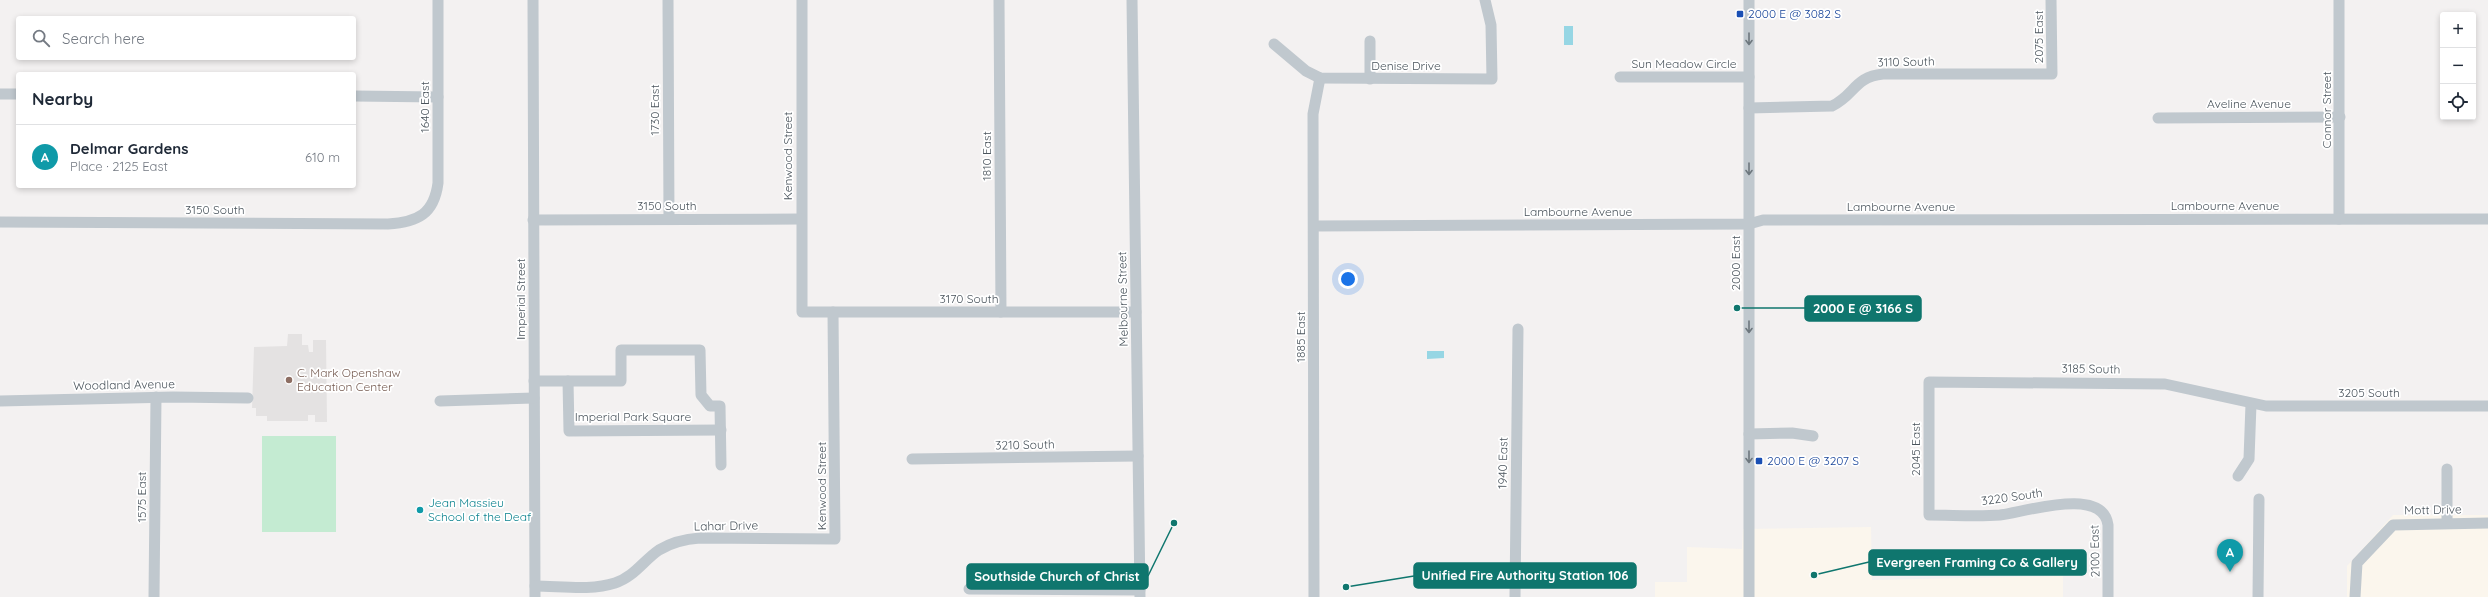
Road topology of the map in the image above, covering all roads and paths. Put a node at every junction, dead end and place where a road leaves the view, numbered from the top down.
1 (438, 0) edge
2 (532, 0) edge
3 (668, 0) edge
4 (802, 0) edge
5 (999, 0) edge
6 (1132, 0) edge
7 (1485, 0) edge
8 (1749, 0) edge
9 (2052, 0) edge
10 (2339, 0) edge
11 (1370, 41) dead end
12 (1274, 44) dead end
13 (2052, 74) joint
14 (1620, 77) dead end
15 (1749, 77) junction
16 (1320, 78) junction
17 (1370, 79) junction
18 (0, 94) edge
19 (16, 94) edge
20 (356, 96) edge
21 (438, 97) junction
22 (1749, 108) junction
23 (2340, 117) junction
24 (2158, 118) dead end
25 (428, 212) joint
26 (669, 219) junction
27 (801, 219) junction
28 (2340, 219) junction
29 (2488, 219) edge
30 (533, 220) junction
31 (0, 222) edge
32 (1749, 224) junction
33 (1314, 226) junction
34 (802, 312) joint
35 (833, 312) junction
36 (1001, 312) junction
37 (1136, 312) junction
38 (1518, 329) dead end
39 (534, 381) junction
40 (568, 381) junction
41 (1929, 382) joint
42 (156, 397) junction
43 (248, 398) dead end
44 (534, 398) junction
45 (0, 401) edge
46 (440, 401) dead end
47 (2251, 404) junction
48 (2488, 406) edge
49 (721, 430) junction
50 (1749, 434) junction
51 (1813, 436) dead end
52 (1138, 456) junction
53 (912, 459) dead end
54 (721, 465) dead end
55 (2447, 469) dead end
56 (2238, 476) dead end
57 (2259, 499) dead end
58 (2099, 508) joint
59 (1929, 516) joint
60 (2448, 523) junction
61 (2488, 523) edge
62 (835, 539) joint
63 (535, 586) junction
64 (969, 589) dead end
65 (1140, 593) edge
66 (154, 597) edge
67 (535, 597) edge
68 (1314, 597) edge
69 (1515, 597) edge
70 (1749, 597) edge
71 (2108, 597) edge
72 (2258, 597) edge
73 (2355, 597) edge

1 - 21 street, 1640 East
2 - 30 street, Imperial Street
3 - 26 street, 1730 East
4 - 27 street, Kenwood Street
5 - 36 street, 1810 East
6 - 37 street, Melbourne Street
7 - 17 street, Denise Drive
8 -> 15 street, 2000 East
9 - 13 street, 2075 East
10 - 23 street, Connor Street
11 - 17 street
12 - 16 street
13 - 22 street, 3110 South
14 - 15 street, Sun Meadow Circle
15 - 22 street, 2000 East
16 - 17 street, Denise Drive
16 - 33 street, 1885 East
18 - 19 street
20 - 21 street
21 - 25 street, 1640 East
22 -> 32 street, 2000 East
23 - 24 street, Aveline Avenue
23 - 28 street, Connor Street
25 - 31 street, 3150 South
26 - 27 street, 3150 South
26 - 30 street, 3150 South
27 - 34 street, Kenwood Street
28 - 29 street, Lambourne Avenue
28 - 32 street, Lambourne Avenue
30 - 39 street, Imperial Street
32 - 33 street, Lambourne Avenue
32 -> 50 street, 2000 East
33 - 68 street, 1885 East
34 - 35 street, 3170 South
35 - 36 street, 3170 South
35 - 62 street, Kenwood Street
36 - 37 street, 3170 South
37 - 52 street, Melbourne Street
38 - 69 street, 1940 East
39 - 40 street
39 - 44 street, Imperial Street
40 - 49 street, Imperial Park Square
40 - 49 street
41 - 47 street, 3185 South
41 - 59 street, 2045 East
42 - 43 street, Woodland Avenue
42 - 45 street, Woodland Avenue
42 - 66 street, 1575 East
44 - 46 street
44 - 63 street, Imperial Street
47 - 48 street, 3205 South
47 - 56 street
49 - 54 street
50 - 51 street
50 -> 70 street, 2000 East
52 - 53 street, 3210 South
52 - 65 street, Melbourne Street
55 - 60 street
57 - 72 street
58 - 59 street, 3220 South
58 - 71 street, 2100 East
60 - 61 street, Mott Drive
60 - 73 street, Mott Drive
62 - 63 street, Lahar Drive
63 - 67 street, Imperial Street
64 - 65 street

